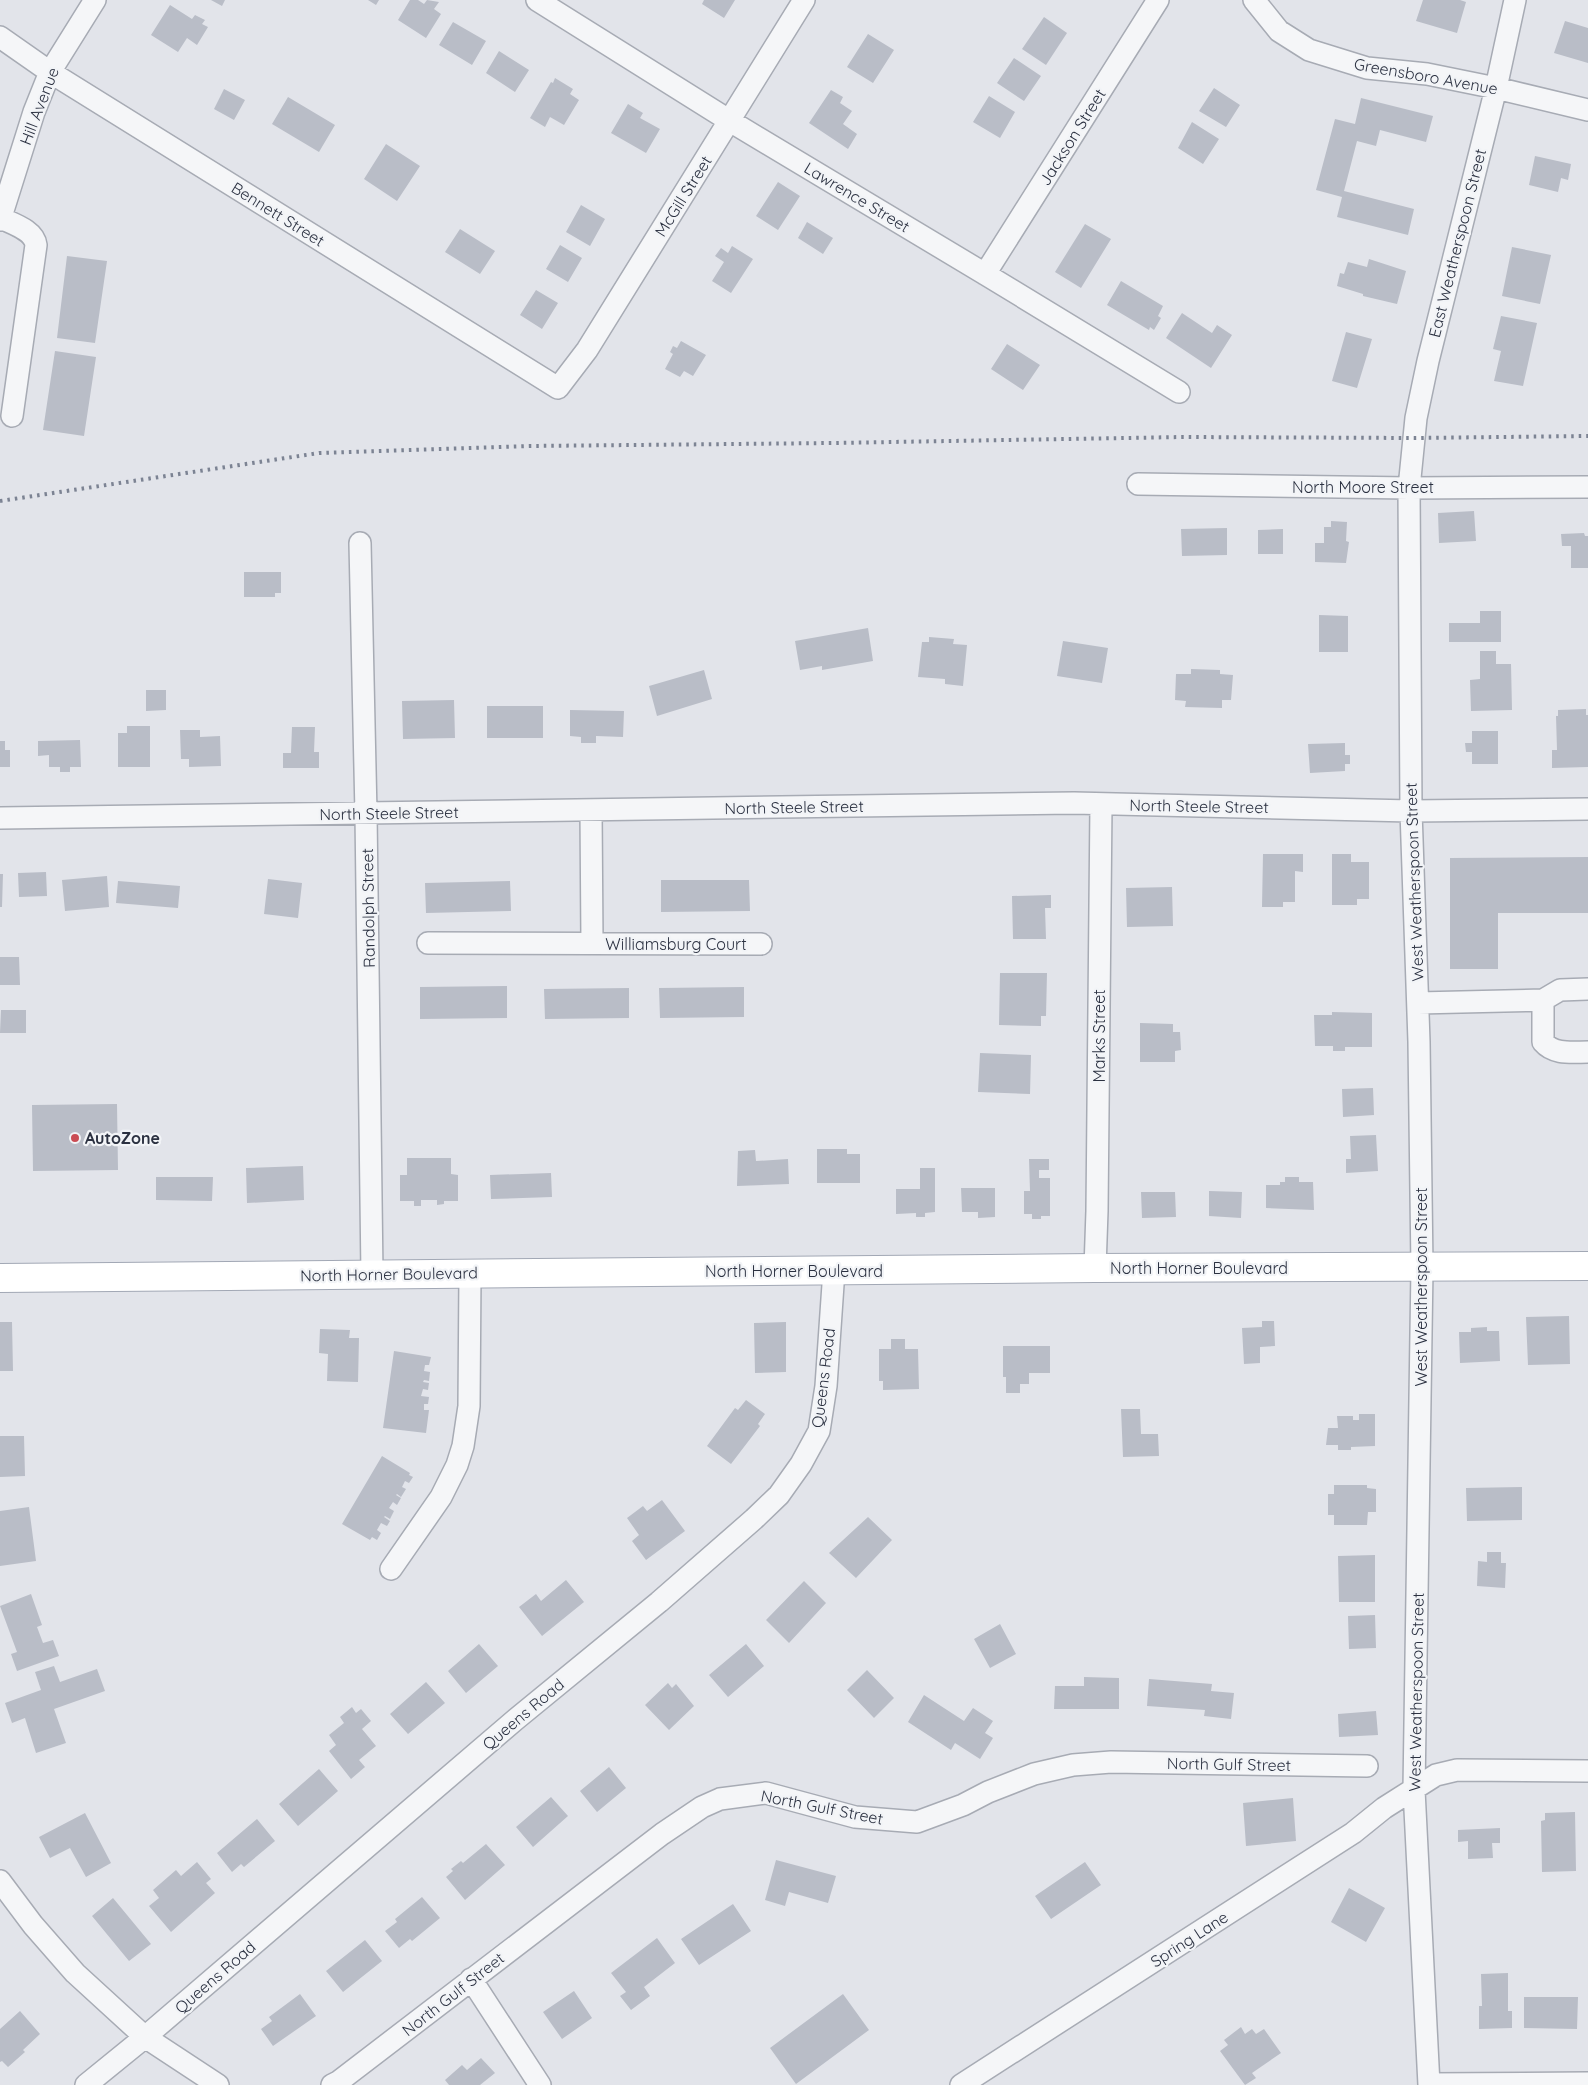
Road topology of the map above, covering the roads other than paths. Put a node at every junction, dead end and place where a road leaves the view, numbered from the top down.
1 (95, 0) edge
2 (537, 0) edge
3 (804, 0) edge
4 (1158, 0) edge
5 (1254, 0) edge
6 (1515, 0) edge
7 (0, 37) edge
8 (50, 72) junction
9 (1496, 88) junction
10 (1588, 110) edge
11 (730, 121) junction
12 (0, 219) edge
13 (986, 274) junction
14 (558, 388) joint
15 (1179, 392) dead end
16 (12, 416) dead end
17 (1138, 484) dead end
18 (1588, 487) edge
19 (1408, 488) junction
20 (360, 543) dead end
21 (1101, 804) junction
22 (1588, 809) edge
23 (591, 810) junction
24 (1411, 811) junction
25 (366, 814) junction
26 (0, 818) edge
27 (428, 943) dead end
28 (592, 943) junction
29 (761, 944) dead end
30 (1588, 989) edge
31 (1543, 1000) junction
32 (1418, 1004) junction
33 (1588, 1052) edge
34 (1588, 1266) edge
35 (1095, 1268) junction
36 (1422, 1268) junction
37 (834, 1270) junction
38 (470, 1273) junction
39 (372, 1274) junction
40 (0, 1278) edge
41 (391, 1569) dead end
42 (1367, 1766) dead end
43 (1588, 1771) edge
44 (1414, 1790) junction
45 (0, 1881) edge
46 (472, 1979) junction
47 (145, 2037) junction
48 (1588, 2083) edge
49 (1430, 2084) edge
50 (86, 2085) edge
51 (218, 2085) edge
52 (332, 2085) edge
53 (540, 2085) edge
54 (961, 2085) edge

1 - 8 street, Hill Avenue
2 - 11 street, Lawrence Street
3 - 11 street, McGill Street
4 - 13 street, Jackson Street
5 - 9 street, Greensboro Avenue
6 - 9 street, East Weatherspoon Street
7 - 8 street, Bennett Street
8 - 12 street, Hill Avenue
8 - 14 street, Bennett Street
9 - 10 street, Greensboro Avenue
9 - 19 street, East Weatherspoon Street
11 - 13 street, Lawrence Street
11 - 14 street, McGill Street
12 - 16 street
13 - 15 street, Lawrence Street
17 - 19 street, North Moore Street
18 - 19 street, North Moore Street
19 - 24 street, West Weatherspoon Street
20 - 25 street, Randolph Street
21 - 23 street, North Steele Street
21 - 24 street, North Steele Street
21 - 35 street, Marks Street
22 - 24 street, North Steele Street
23 - 25 street, North Steele Street
23 - 28 street, Williamsburg Court
24 - 32 street, West Weatherspoon Street
25 - 26 street, North Steele Street
25 - 39 street, Randolph Street
27 - 28 street, Williamsburg Court
28 - 29 street, Williamsburg Court
30 - 31 street
31 - 32 street
31 - 33 street
32 - 36 street, West Weatherspoon Street
34 - 36 main road, North Horner Boulevard
35 - 36 main road, North Horner Boulevard
35 - 37 main road, North Horner Boulevard
36 - 44 street, West Weatherspoon Street
37 - 38 main road, North Horner Boulevard
37 - 47 street, Queens Road
38 - 39 main road, North Horner Boulevard
38 - 41 street
39 - 40 main road, North Horner Boulevard
42 - 46 street, North Gulf Street
43 - 44 street
44 - 49 street, West Weatherspoon Street
44 - 54 street, Spring Lane
45 - 47 street
46 - 52 street, North Gulf Street
46 - 53 street
47 - 50 street, Queens Road
47 - 51 street
48 - 49 street

